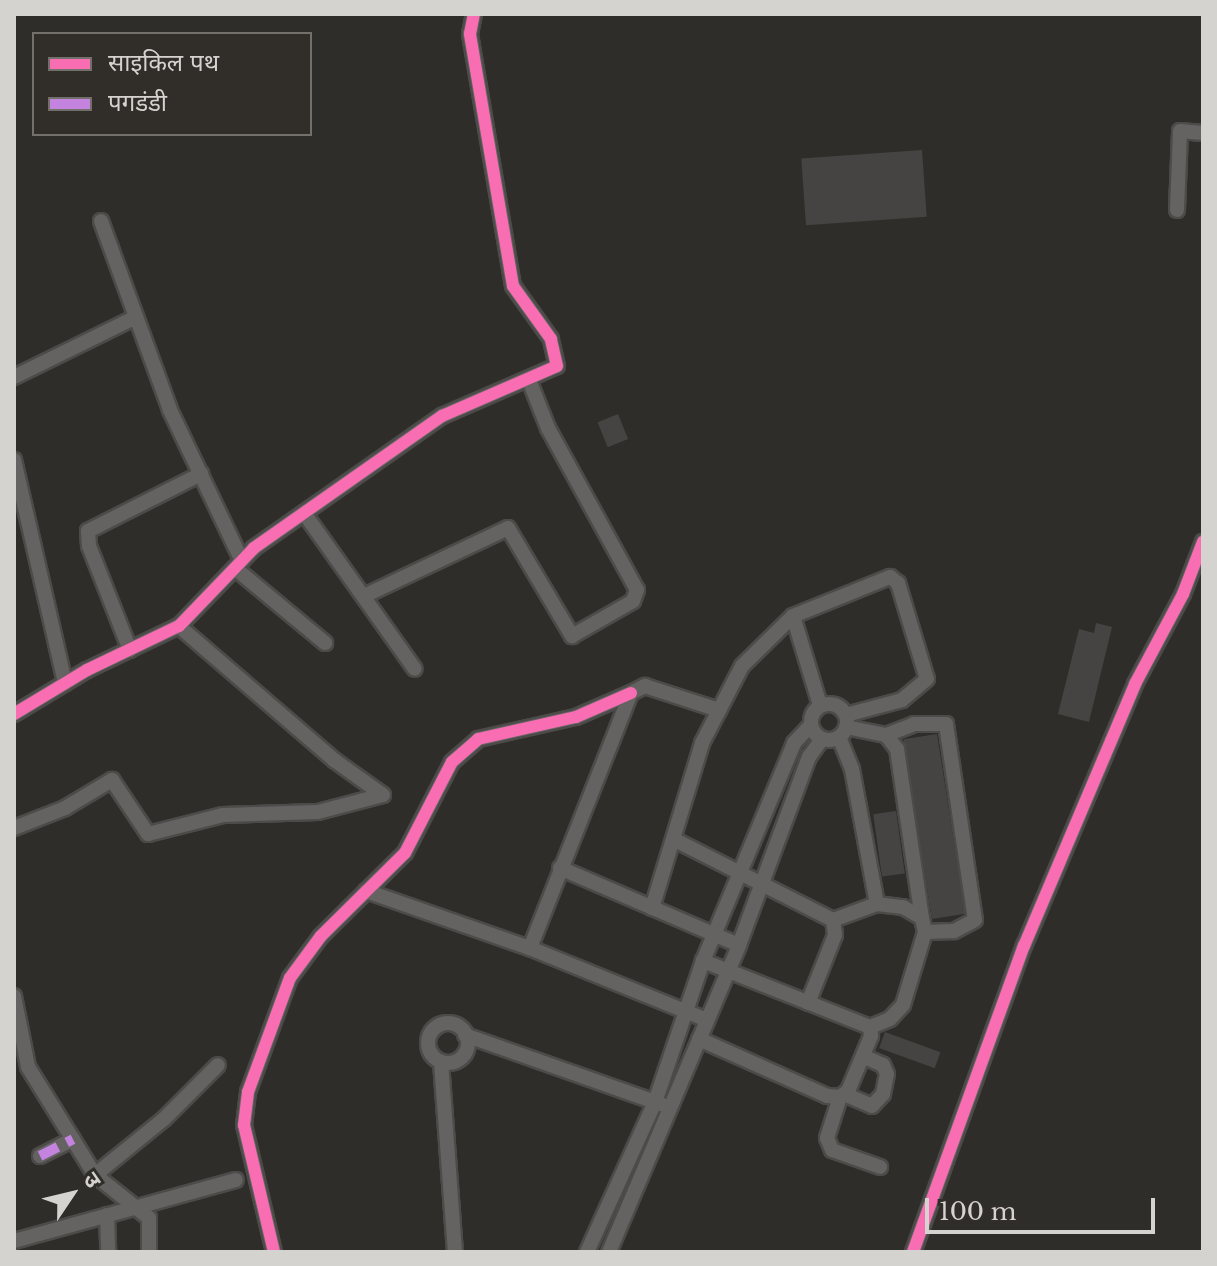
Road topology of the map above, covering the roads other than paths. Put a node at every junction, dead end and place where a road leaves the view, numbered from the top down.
1 (474, 14) edge
2 (1203, 133) edge
3 (1177, 210) dead end
4 (101, 221) dead end
5 (136, 317) junction
6 (14, 377) edge
7 (529, 380) junction
8 (14, 460) edge
9 (201, 474) junction
10 (18, 511) edge
11 (304, 513) junction
12 (1203, 542) edge
13 (239, 565) junction
14 (364, 596) junction
15 (793, 616) junction
16 (179, 626) junction
17 (325, 643) dead end
18 (130, 650) junction
19 (415, 669) dead end
20 (65, 683) junction
21 (631, 693) junction
22 (820, 705) junction
23 (719, 710) junction
24 (14, 714) edge
25 (810, 726) junction
26 (844, 726) junction
27 (886, 735) junction
28 (822, 739) junction
29 (14, 828) edge
30 (675, 840) junction
31 (560, 868) junction
32 (739, 874) junction
33 (762, 884) junction
34 (366, 891) junction
35 (877, 904) junction
36 (652, 908) junction
37 (833, 920) junction
38 (923, 925) junction
39 (719, 932) junction
40 (739, 945) junction
41 (530, 948) junction
42 (703, 961) junction
43 (726, 971) junction
44 (14, 996) edge
45 (808, 1003) junction
46 (686, 1013) junction
47 (707, 1020) junction
48 (870, 1027) junction
49 (465, 1035) junction
50 (699, 1039) junction
51 (20, 1054) edge
52 (863, 1056) junction
53 (441, 1062) junction
54 (218, 1065) dead end
55 (842, 1096) junction
56 (655, 1102) junction
57 (672, 1107) junction
58 (642, 1131) junction
59 (73, 1139) junction
60 (658, 1139) junction
61 (40, 1156) dead end
62 (627, 1165) junction
63 (880, 1167) dead end
64 (643, 1173) junction
65 (95, 1175) junction
66 (236, 1180) dead end
67 (135, 1207) junction
68 (107, 1215) junction
69 (14, 1241) edge
70 (108, 1252) edge
71 (149, 1252) edge
72 (274, 1252) edge
73 (455, 1252) edge
74 (587, 1252) edge
75 (609, 1252) edge
76 (913, 1252) edge

1 - 7 street
2 - 3 street
4 - 5 street
5 - 6 street
5 - 9 street
7 - 11 street
7 - 14 street
8 - 10 street
9 - 13 street
9 - 18 street
10 - 20 street
11 - 13 street
11 - 14 street
12 - 76 street
13 - 16 street
13 - 17 street
14 - 19 street
15 - 22 street
15 - 23 street
15 - 26 street
16 - 18 street
16 - 29 street
18 - 20 street
20 - 24 street
21 - 23 street
21 - 31 street
21 - 34 street
22 - 25 street
22 - 26 street
23 - 30 street
25 - 28 street
25 - 32 street
26 - 27 street
26 - 28 street
26 - 35 street
27 - 38 street
27 - 38 street
28 - 33 street
30 - 32 street
30 - 36 street
31 - 36 street
31 - 41 street
32 - 33 street
32 - 39 street
33 - 37 street
33 - 40 street
34 - 41 street
34 - 72 street
35 - 37 street
35 - 38 street
36 - 39 street
37 - 45 street
38 - 48 street
39 - 40 street
39 - 42 street
40 - 43 street
41 - 46 street
42 - 43 street
42 - 46 street
43 - 45 street
43 - 47 street
44 - 51 street
45 - 48 street
46 - 47 street
46 - 56 street
47 - 50 street
48 - 52 street
49 - 53 street
49 - 53 street
49 - 56 street
50 - 55 street
50 - 57 street
51 - 59 street
52 - 55 street
52 - 55 street
53 - 73 street
54 - 65 street
55 - 63 street
56 - 57 street
56 - 58 street
57 - 60 street
58 - 60 street
58 - 62 street
59 - 61 street
59 - 65 street
60 - 64 street
62 - 64 street
62 - 74 street
64 - 75 street
65 - 67 street
66 - 67 street
67 - 68 street
67 - 71 street
68 - 69 street
68 - 70 street

